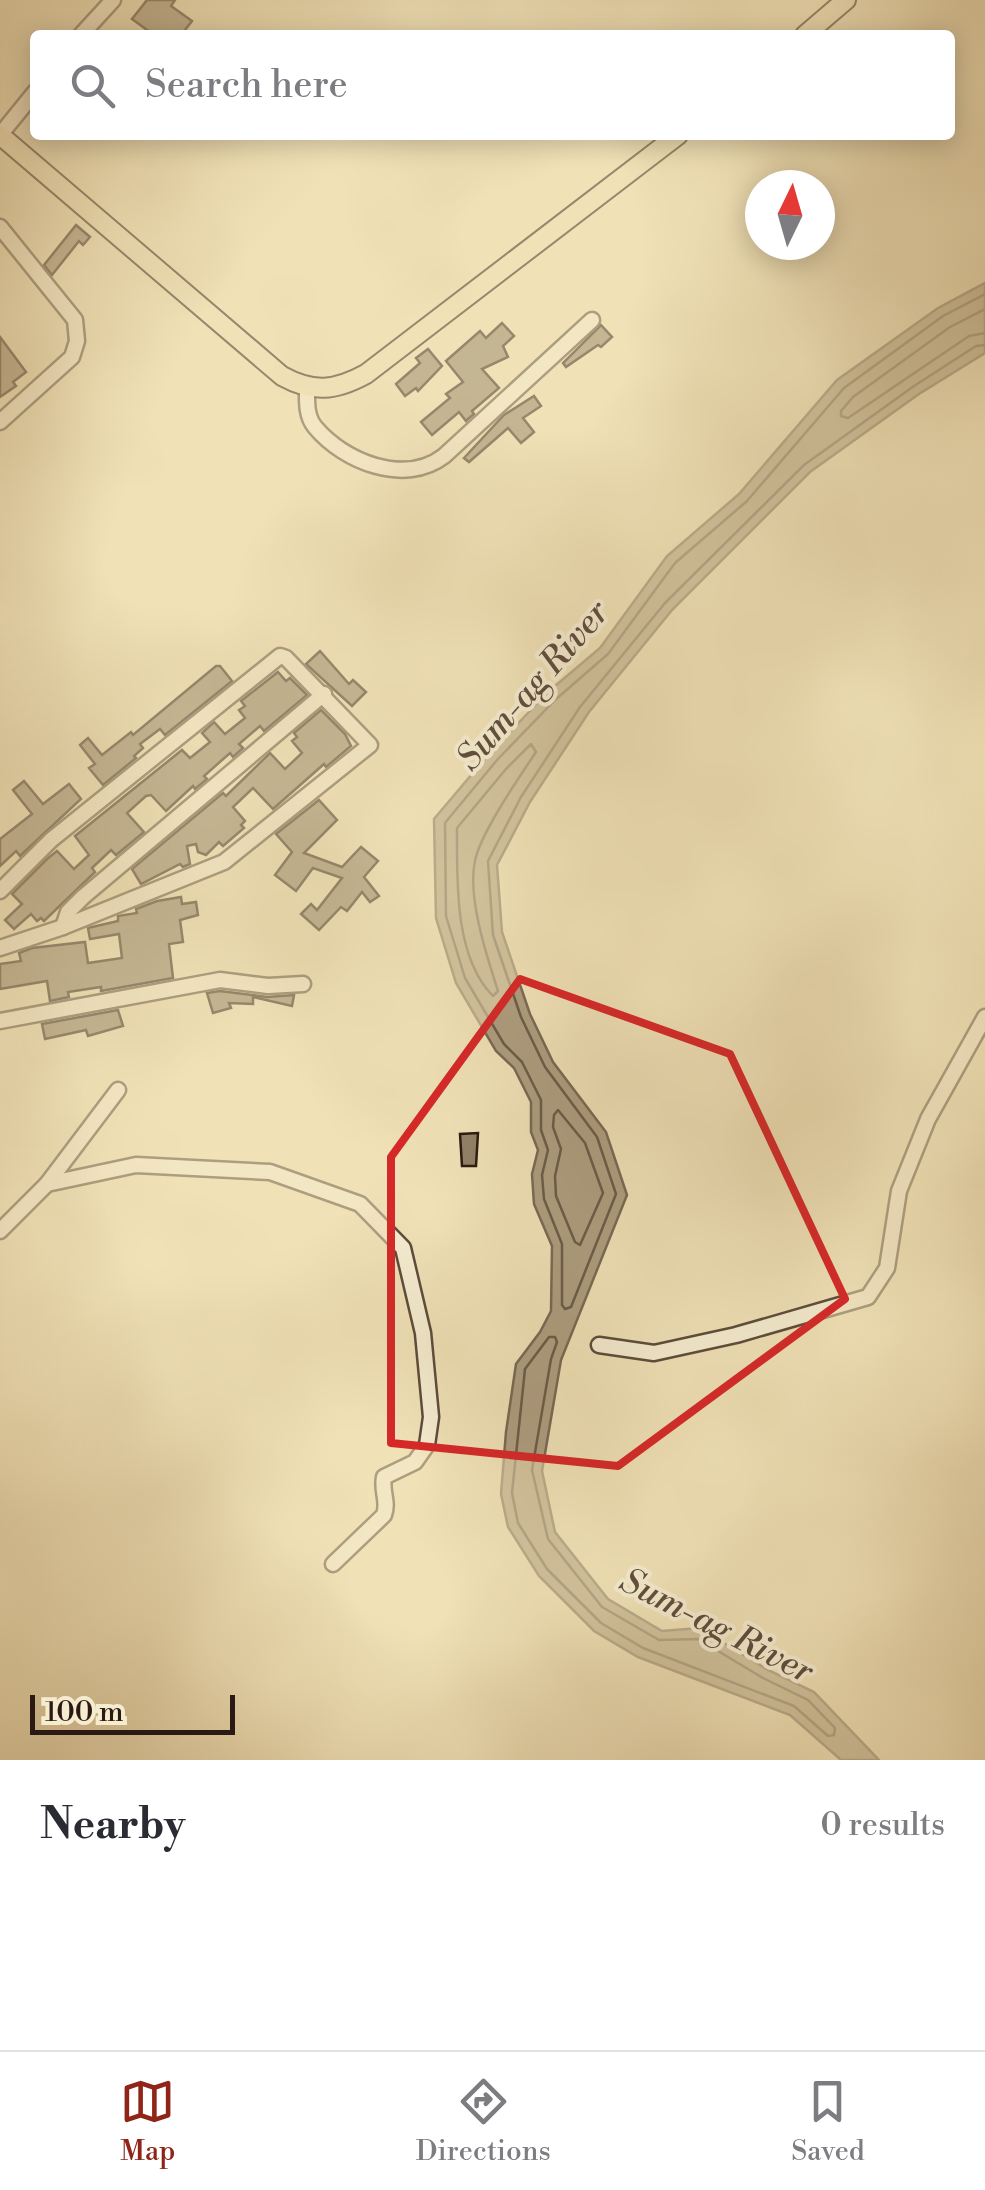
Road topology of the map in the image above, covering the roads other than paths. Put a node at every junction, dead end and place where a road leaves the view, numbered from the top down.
1 (113, 0) edge
2 (846, 0) edge
3 (86, 30) edge
4 (811, 30) edge
5 (30, 98) edge
6 (0, 135) edge
7 (671, 140) edge
8 (0, 227) edge
9 (592, 320) dead end
10 (307, 388) junction
11 (0, 422) edge
12 (324, 694) junction
13 (0, 891) edge
14 (63, 928) junction
15 (0, 948) edge
16 (302, 984) dead end
17 (985, 1017) edge
18 (0, 1021) edge
19 (118, 1090) dead end
20 (47, 1184) junction
21 (0, 1230) edge
22 (599, 1345) dead end
23 (332, 1564) dead end

1 - 3 street
2 - 4 main road
5 - 6 street
6 - 10 main road
7 - 10 main road
8 - 11 street
9 - 10 street
12 - 13 street
12 - 14 street
12 - 14 street
14 - 15 street
16 - 18 street
17 - 22 street
19 - 20 street
20 - 21 street
20 - 23 street

